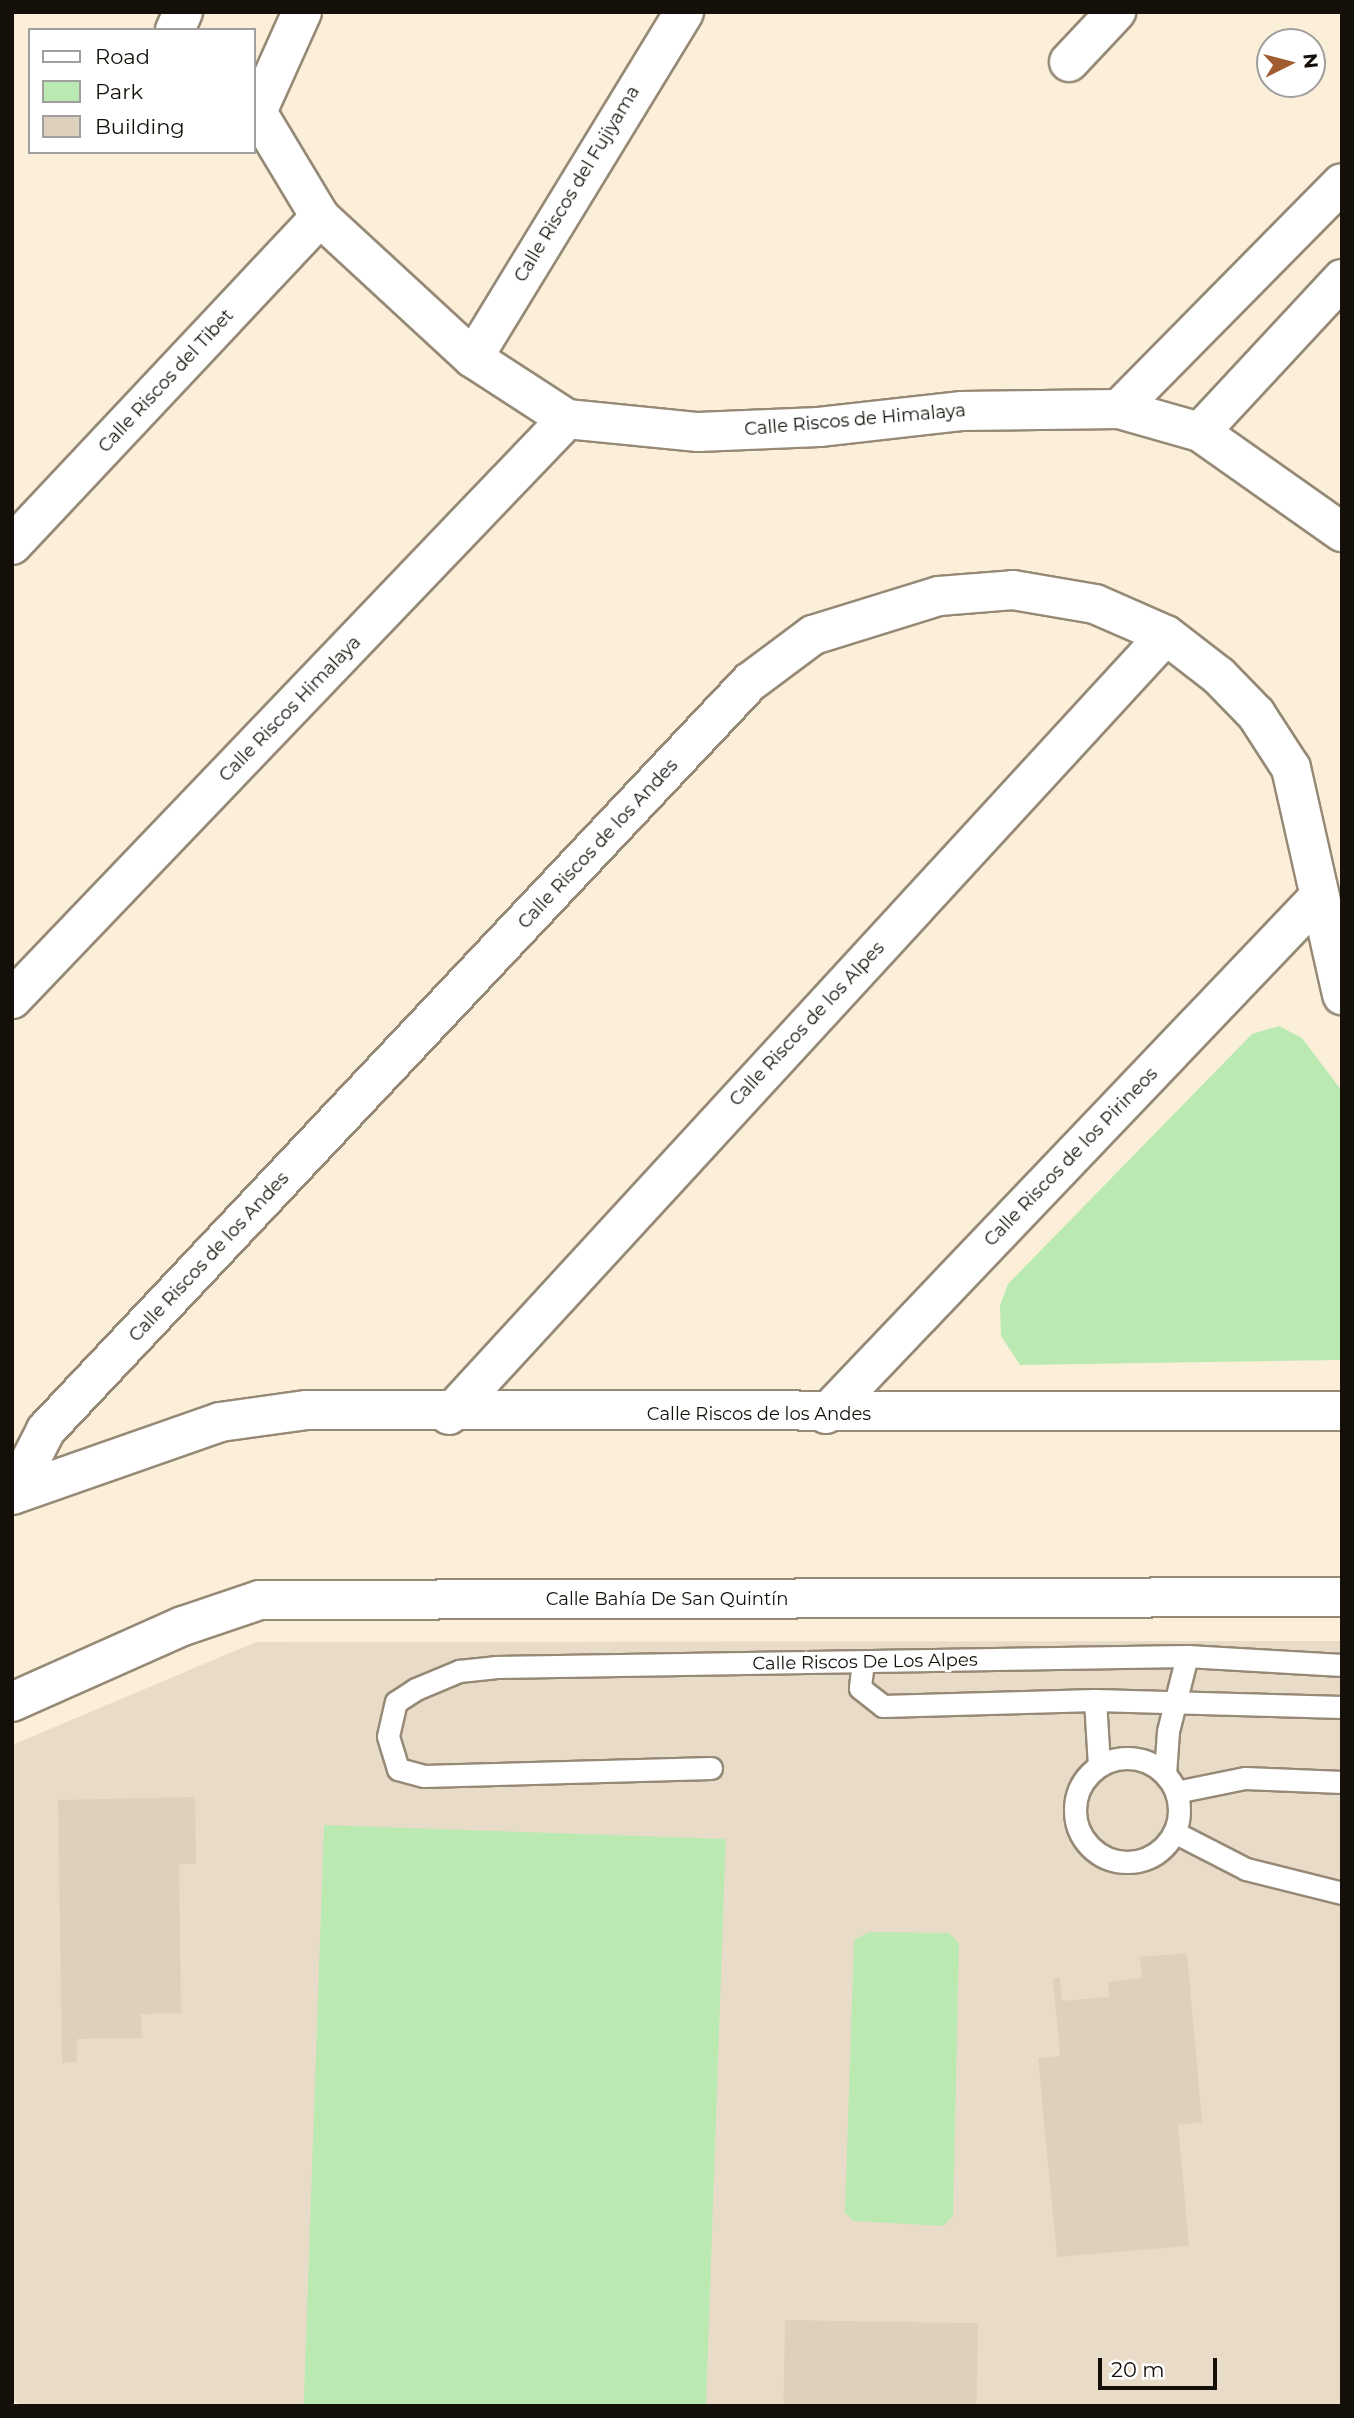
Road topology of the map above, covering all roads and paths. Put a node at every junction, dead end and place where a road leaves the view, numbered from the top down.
1 (183, 12) edge
2 (684, 12) edge
3 (1116, 12) edge
4 (290, 16) edge
5 (176, 28) edge
6 (1069, 62) dead end
7 (256, 108) edge
8 (256, 113) edge
9 (1342, 183) edge
10 (320, 218) junction
11 (1342, 279) edge
12 (473, 358) junction
13 (1119, 409) junction
14 (567, 419) junction
15 (1200, 432) junction
16 (1342, 532) edge
17 (12, 545) edge
18 (1166, 635) junction
19 (1316, 900) junction
20 (1342, 995) edge
21 (12, 999) edge
22 (1342, 1411) edge
23 (826, 1414) junction
24 (449, 1415) junction
25 (13, 1494) edge
26 (1342, 1597) edge
27 (1187, 1656) junction
28 (863, 1662) junction
29 (1342, 1665) edge
30 (1094, 1700) junction
31 (1175, 1700) junction
32 (12, 1702) edge
33 (1342, 1707) edge
34 (1100, 1766) junction
35 (711, 1768) dead end
36 (1342, 1782) edge
37 (1170, 1783) junction
38 (1174, 1832) junction
39 (1342, 1893) edge

1 - 5 street
2 - 12 street, Calle Riscos del Fujiyama
3 - 6 street
4 - 7 street
8 - 10 street, Calle Riscos de Himalaya
9 - 13 street
10 - 12 street, Calle Riscos de Himalaya
10 - 17 street, Calle Riscos del Tibet
11 - 15 street
12 - 14 street, Calle Riscos de Himalaya
13 - 14 street, Calle Riscos de Himalaya
13 - 15 street, Calle Riscos de Himalaya
14 - 21 street, Calle Riscos Himalaya
15 - 16 street, Calle Riscos de Himalaya
18 - 19 street, Calle Riscos de los Andes
18 - 24 street, Calle Riscos de los Alpes
18 - 25 street, Calle Riscos de los Andes
19 - 20 street, Calle Riscos de los Andes
19 - 23 street, Calle Riscos de los Pirineos
22 - 23 street, Calle Riscos de los Andes
23 - 24 street, Calle Riscos de los Andes
24 - 25 street, Calle Riscos de los Andes
26 - 32 street, Calle Bahía De San Quintín
27 - 28 lane, Calle Riscos De Los Alpes
27 - 29 lane, Calle Riscos De Los Alpes
27 - 31 lane
28 - 30 lane
28 - 35 lane, Calle Riscos De Los Alpes
30 - 31 lane
30 - 34 lane
31 - 33 lane
31 - 37 lane
34 - 37 lane
34 - 38 lane
36 - 37 lane
37 - 38 lane
38 - 39 lane

